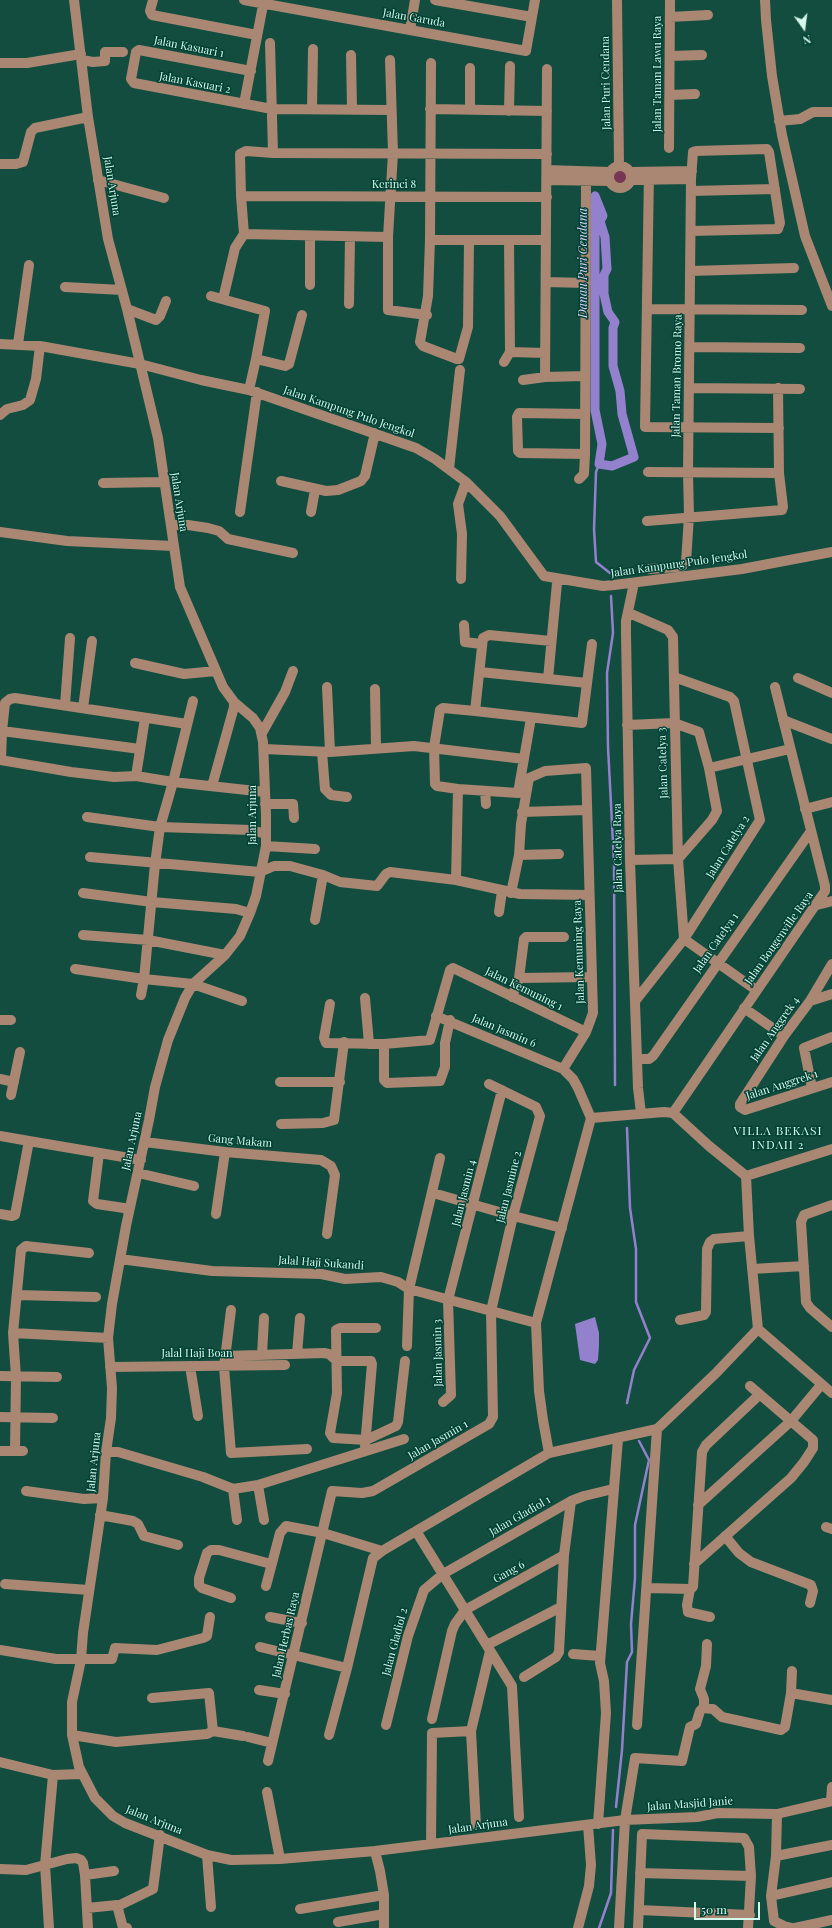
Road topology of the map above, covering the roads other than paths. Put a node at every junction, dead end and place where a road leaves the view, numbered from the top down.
1 (74, 0) edge
2 (153, 0) edge
3 (244, 0) edge
4 (415, 0) edge
5 (435, 0) edge
6 (535, 0) edge
7 (617, 0) edge
8 (670, 0) edge
9 (765, 0) edge
10 (263, 2) edge
11 (708, 15) dead end
12 (532, 17) junction
13 (670, 17) junction
14 (410, 30) junction
15 (257, 35) junction
16 (270, 43) dead end
17 (313, 49) dead end
18 (123, 52) dead end
19 (351, 55) dead end
20 (702, 55) dead end
21 (670, 56) junction
22 (82, 57) junction
23 (390, 60) dead end
24 (0, 63) edge
25 (430, 63) dead end
26 (134, 64) joint
27 (510, 66) dead end
28 (470, 68) dead end
29 (547, 69) dead end
30 (251, 71) junction
31 (695, 94) dead end
32 (670, 95) junction
33 (244, 104) junction
34 (272, 109) junction
35 (312, 109) junction
36 (352, 109) junction
37 (430, 109) junction
38 (392, 110) junction
39 (470, 110) junction
40 (509, 111) junction
41 (547, 111) junction
42 (832, 112) edge
43 (88, 117) junction
44 (779, 121) junction
45 (669, 148) dead end
46 (273, 153) junction
47 (393, 153) junction
48 (430, 154) junction
49 (547, 154) junction
50 (0, 164) edge
51 (619, 166) junction
52 (547, 175) junction
53 (692, 175) junction
54 (609, 176) junction
55 (630, 176) junction
56 (649, 176) junction
57 (98, 180) junction
58 (586, 181) junction
59 (775, 189) junction
60 (691, 191) junction
61 (240, 196) junction
62 (392, 196) junction
63 (430, 197) junction
64 (547, 197) junction
65 (164, 198) dead end
66 (691, 230) junction
67 (244, 234) junction
68 (310, 237) junction
69 (350, 237) junction
70 (388, 237) junction
71 (430, 240) junction
72 (469, 240) junction
73 (509, 240) junction
74 (546, 240) junction
75 (29, 265) dead end
76 (794, 268) dead end
77 (690, 271) junction
78 (546, 282) junction
79 (586, 283) junction
80 (310, 286) dead end
81 (65, 287) dead end
82 (122, 290) junction
83 (211, 296) dead end
84 (223, 299) junction
85 (166, 301) dead end
86 (349, 304) dead end
87 (832, 306) edge
88 (127, 309) junction
89 (647, 309) junction
90 (690, 309) junction
91 (802, 310) dead end
92 (302, 315) dead end
93 (426, 315) junction
94 (0, 344) edge
95 (18, 344) junction
96 (40, 346) junction
97 (690, 347) junction
98 (800, 348) dead end
99 (510, 352) junction
100 (545, 353) junction
101 (256, 359) junction
102 (504, 362) dead end
103 (140, 364) junction
104 (460, 370) dead end
105 (585, 376) junction
106 (545, 377) junction
107 (523, 380) dead end
108 (689, 388) junction
109 (778, 388) junction
110 (800, 389) dead end
111 (253, 391) junction
112 (0, 414) edge
113 (585, 414) junction
114 (689, 427) junction
115 (779, 428) junction
116 (375, 433) junction
117 (585, 454) junction
118 (449, 469) junction
119 (648, 472) dead end
120 (688, 473) junction
121 (779, 473) junction
122 (579, 479) dead end
123 (281, 481) dead end
124 (164, 482) junction
125 (466, 482) junction
126 (103, 483) dead end
127 (315, 490) junction
128 (240, 512) dead end
129 (311, 512) dead end
130 (689, 516) junction
131 (647, 521) dead end
132 (172, 525) junction
133 (0, 532) edge
134 (173, 546) junction
135 (832, 552) edge
136 (293, 553) dead end
137 (650, 569) dead end
138 (461, 579) dead end
139 (556, 583) dead end
140 (634, 583) junction
141 (629, 613) junction
142 (464, 625) dead end
143 (70, 638) dead end
144 (92, 641) dead end
145 (551, 641) junction
146 (481, 644) junction
147 (592, 644) dead end
148 (135, 663) dead end
149 (293, 670) dead end
150 (216, 671) junction
151 (480, 672) junction
152 (674, 677) junction
153 (798, 678) dead end
154 (548, 679) junction
155 (587, 683) junction
156 (327, 687) dead end
157 (775, 687) dead end
158 (375, 689) dead end
159 (832, 693) edge
160 (193, 701) dead end
161 (234, 702) junction
162 (65, 705) junction
163 (83, 708) junction
164 (475, 711) junction
165 (145, 718) junction
166 (531, 718) junction
167 (783, 720) junction
168 (674, 723) junction
169 (187, 724) junction
170 (628, 725) junction
171 (2, 731) junction
172 (262, 733) junction
173 (832, 739) edge
174 (434, 747) junction
175 (376, 748) junction
176 (140, 749) junction
177 (264, 749) junction
178 (790, 749) junction
179 (326, 752) junction
180 (524, 759) junction
181 (1, 760) edge
182 (746, 760) junction
183 (709, 768) junction
184 (136, 776) junction
185 (173, 782) junction
186 (212, 786) junction
187 (458, 789) junction
188 (485, 791) junction
189 (265, 792) junction
190 (347, 797) dead end
191 (832, 802) edge
192 (265, 804) junction
193 (486, 804) dead end
194 (805, 809) junction
195 (586, 810) junction
196 (522, 812) junction
197 (87, 817) dead end
198 (294, 818) dead end
199 (160, 827) junction
200 (810, 830) junction
201 (266, 834) junction
202 (266, 846) junction
203 (315, 849) dead end
204 (559, 854) dead end
205 (519, 855) junction
206 (90, 857) dead end
207 (678, 859) junction
208 (630, 860) junction
209 (155, 864) junction
210 (260, 872) junction
211 (323, 875) junction
212 (456, 880) junction
213 (506, 892) junction
214 (83, 893) dead end
215 (589, 895) junction
216 (832, 901) edge
217 (152, 902) junction
218 (817, 905) junction
219 (499, 912) dead end
220 (250, 913) junction
221 (314, 920) dead end
222 (83, 935) dead end
223 (564, 937) dead end
224 (684, 939) junction
225 (148, 940) junction
226 (225, 955) junction
227 (716, 963) junction
228 (832, 964) edge
229 (75, 969) dead end
230 (591, 977) junction
231 (519, 978) junction
232 (144, 979) junction
233 (193, 984) junction
234 (756, 990) junction
235 (832, 994) edge
236 (141, 995) dead end
237 (512, 997) junction
238 (365, 998) dead end
239 (636, 1000) junction
240 (242, 1001) dead end
241 (810, 1001) junction
242 (330, 1004) dead end
243 (744, 1008) junction
244 (436, 1016) junction
245 (0, 1020) edge
246 (11, 1020) dead end
247 (450, 1020) junction
248 (586, 1032) junction
249 (784, 1036) junction
250 (832, 1038) edge
251 (430, 1040) junction
252 (344, 1042) junction
253 (445, 1043) junction
254 (369, 1044) junction
255 (384, 1044) junction
256 (20, 1052) dead end
257 (637, 1059) junction
258 (563, 1069) junction
259 (0, 1080) edge
260 (14, 1082) junction
261 (280, 1082) dead end
262 (340, 1082) junction
263 (832, 1082) edge
264 (489, 1084) dead end
265 (812, 1088) junction
266 (502, 1090) junction
267 (11, 1095) dead end
268 (740, 1108) joint
269 (641, 1113) junction
270 (674, 1113) junction
271 (591, 1118) junction
272 (282, 1124) dead end
273 (0, 1136) edge
274 (30, 1141) junction
275 (145, 1142) junction
276 (832, 1149) edge
277 (225, 1152) junction
278 (99, 1153) junction
279 (440, 1158) dead end
280 (141, 1160) junction
281 (138, 1173) junction
282 (746, 1176) junction
283 (194, 1186) dead end
284 (433, 1193) junction
285 (473, 1205) junction
286 (832, 1205) edge
287 (129, 1211) junction
288 (0, 1214) edge
289 (216, 1214) dead end
290 (513, 1216) junction
291 (562, 1228) junction
292 (326, 1234) dead end
293 (749, 1236) junction
294 (89, 1253) dead end
295 (120, 1259) junction
296 (804, 1266) junction
297 (752, 1269) junction
298 (409, 1289) junction
299 (17, 1295) junction
300 (96, 1297) dead end
301 (448, 1300) junction
302 (231, 1310) dead end
303 (491, 1311) junction
304 (264, 1318) dead end
305 (300, 1318) dead end
306 (680, 1320) dead end
307 (536, 1323) junction
308 (832, 1327) edge
309 (376, 1328) dead end
310 (758, 1329) junction
311 (13, 1333) junction
312 (108, 1338) junction
313 (407, 1346) dead end
314 (297, 1354) junction
315 (262, 1355) junction
316 (225, 1356) junction
317 (337, 1361) junction
318 (405, 1361) dead end
319 (285, 1365) dead end
320 (190, 1366) junction
321 (110, 1367) junction
322 (224, 1367) junction
323 (0, 1376) edge
324 (16, 1377) junction
325 (56, 1377) dead end
326 (821, 1385) junction
327 (750, 1386) dead end
328 (832, 1393) edge
329 (759, 1395) junction
330 (443, 1402) dead end
331 (198, 1416) dead end
332 (0, 1417) edge
333 (15, 1417) junction
334 (53, 1418) dead end
335 (791, 1421) junction
336 (657, 1429) junction
337 (404, 1439) dead end
338 (618, 1439) junction
339 (365, 1446) junction
340 (307, 1449) dead end
341 (0, 1451) edge
342 (106, 1452) junction
343 (549, 1453) junction
344 (258, 1484) junction
345 (234, 1489) junction
346 (613, 1489) junction
347 (26, 1491) dead end
348 (103, 1498) junction
349 (571, 1501) junction
350 (698, 1505) junction
351 (100, 1515) junction
352 (237, 1520) dead end
353 (264, 1520) dead end
354 (416, 1531) junction
355 (323, 1533) junction
356 (725, 1536) junction
357 (178, 1545) dead end
358 (382, 1551) junction
359 (564, 1555) junction
360 (271, 1564) junction
361 (694, 1564) junction
362 (443, 1574) junction
363 (5, 1584) dead end
364 (266, 1586) dead end
365 (648, 1588) junction
366 (690, 1589) junction
367 (89, 1590) junction
368 (231, 1598) dead end
369 (810, 1603) dead end
370 (561, 1607) junction
371 (465, 1610) junction
372 (270, 1617) dead end
373 (710, 1617) dead end
374 (210, 1618) dead end
375 (302, 1623) junction
376 (707, 1644) dead end
377 (260, 1647) dead end
378 (489, 1648) junction
379 (0, 1650) edge
380 (573, 1654) dead end
381 (294, 1656) junction
382 (600, 1656) junction
383 (81, 1660) junction
384 (347, 1668) junction
385 (792, 1671) dead end
386 (524, 1677) dead end
387 (259, 1690) dead end
388 (791, 1693) junction
389 (285, 1694) junction
390 (152, 1698) dead end
391 (832, 1700) edge
392 (704, 1708) junction
393 (432, 1718) dead end
394 (386, 1725) dead end
395 (638, 1725) dead end
396 (472, 1731) junction
397 (213, 1732) junction
398 (72, 1735) junction
399 (329, 1735) dead end
400 (272, 1743) junction
401 (268, 1761) dead end
402 (0, 1762) edge
403 (77, 1771) junction
404 (53, 1775) junction
405 (832, 1787) edge
406 (267, 1792) dead end
407 (831, 1801) edge
408 (777, 1814) junction
409 (519, 1817) dead end
410 (697, 1817) junction
411 (622, 1821) junction
412 (597, 1824) junction
413 (476, 1826) dead end
414 (160, 1835) junction
415 (696, 1836) junction
416 (431, 1844) junction
417 (832, 1845) edge
418 (375, 1851) junction
419 (207, 1855) junction
420 (776, 1856) junction
421 (280, 1859) junction
422 (44, 1865) junction
423 (0, 1869) edge
424 (114, 1871) dead end
425 (640, 1872) junction
426 (85, 1875) junction
427 (751, 1876) junction
428 (832, 1882) edge
429 (384, 1895) junction
430 (771, 1896) junction
431 (118, 1906) junction
432 (212, 1907) dead end
433 (87, 1908) junction
434 (300, 1909) dead end
435 (639, 1910) junction
436 (384, 1914) junction
437 (750, 1915) junction
438 (832, 1920) edge
439 (338, 1922) dead end
440 (48, 1928) edge
441 (88, 1928) edge
442 (127, 1928) edge
443 (384, 1928) edge
444 (578, 1928) edge
445 (619, 1928) edge
446 (638, 1928) edge
447 (748, 1928) edge
448 (792, 1928) edge
449 (795, 1928) edge

1 - 22 street, Jalan Arjuna
2 - 15 street
3 - 10 street, Jalan Garuda
4 - 14 street
5 - 12 street
6 - 12 street
7 - 51 street, Jalan Puri Cendana
8 - 13 street, Jalan Taman Lawu Raya
9 - 44 street
10 - 14 street, Jalan Garuda
10 - 15 street
11 - 13 street
12 - 14 street, Jalan Garuda
13 - 21 street, Jalan Taman Lawu Raya
15 - 30 street
16 - 34 street
17 - 35 street
18 - 22 street
19 - 36 street
20 - 21 street
21 - 32 street, Jalan Taman Lawu Raya
22 - 24 street
22 - 43 street, Jalan Arjuna
23 - 38 street
25 - 37 street
26 - 30 street, Jalan Kasuari 1
26 - 33 street, Jalan Kasuari 2
27 - 40 street
28 - 39 street
29 - 41 street
30 - 33 street
31 - 32 street
32 - 45 street, Jalan Taman Lawu Raya
33 - 34 street, Jalan Kasuari 2
34 - 35 street, Jalan Kasuari 2
34 - 46 street
35 - 36 street, Jalan Kasuari 2
36 - 38 street, Jalan Kasuari 2
37 - 39 street
37 - 48 street
38 - 47 street
39 - 40 street
40 - 41 street
41 - 49 street
42 - 44 street
43 - 50 street
43 - 57 street, Jalan Arjuna
44 - 87 street
46 - 47 street
46 - 61 street
47 - 48 street
47 - 62 street
48 - 49 street
48 - 63 street
49 - 52 street
51 - 54 street
51 - 55 street
52 - 54 street
52 - 58 street
52 - 64 street
53 - 56 street
53 - 59 street, Jalan Taman Bromo Raya
53 - 60 street, Jalan Taman Bromo Raya
54 - 55 street
54 - 58 street
55 - 56 street
56 - 89 street
57 - 65 street
57 - 82 street, Jalan Arjuna
58 - 79 street
59 - 60 street
59 - 66 street
60 - 66 street, Jalan Taman Bromo Raya
61 - 62 street, Kerinci 8
61 - 67 street
62 - 63 street, Kerinci 8
62 - 70 street
63 - 64 street, Kerinci 8
63 - 71 street
64 - 74 street
66 - 77 street, Jalan Taman Bromo Raya
67 - 68 street
67 - 84 street
68 - 69 street
68 - 80 street
69 - 70 street
69 - 86 street
70 - 93 street
71 - 72 street
71 - 93 street
72 - 73 street
72 - 93 street
73 - 74 street
73 - 99 street
74 - 78 street
75 - 95 street
76 - 77 street
77 - 90 street, Jalan Taman Bromo Raya
78 - 79 street
78 - 100 street
79 - 105 street
81 - 82 street
82 - 88 street, Jalan Arjuna
83 - 84 street
84 - 101 street
85 - 88 street
88 - 103 street, Jalan Arjuna
89 - 90 street
89 - 114 street
90 - 91 street
90 - 97 street, Jalan Taman Bromo Raya
92 - 101 street
94 - 95 street, Jalan Kampung Pulo Jengkol
95 - 96 street, Jalan Kampung Pulo Jengkol
96 - 103 street, Jalan Kampung Pulo Jengkol
96 - 112 street
97 - 98 street
97 - 108 street, Jalan Taman Bromo Raya
99 - 100 street
99 - 102 street
100 - 106 street
101 - 111 street
103 - 111 street, Jalan Kampung Pulo Jengkol
103 - 124 street, Jalan Arjuna
104 - 118 street
105 - 106 street
105 - 113 street
106 - 107 street
108 - 109 street
108 - 114 street, Jalan Taman Bromo Raya
109 - 110 street
109 - 115 street
111 - 116 street, Jalan Kampung Pulo Jengkol
111 - 128 street
113 - 117 street
113 - 117 street
114 - 115 street
114 - 120 street, Jalan Taman Bromo Raya
115 - 121 street
116 - 118 street, Jalan Kampung Pulo Jengkol
116 - 127 street
117 - 122 street
118 - 125 street, Jalan Kampung Pulo Jengkol
119 - 120 street
120 - 121 street
120 - 130 street, Jalan Taman Bromo Raya
121 - 130 street
123 - 127 street
124 - 126 street
124 - 132 street, Jalan Arjuna
125 - 138 street
125 - 140 street, Jalan Kampung Pulo Jengkol
127 - 129 street
130 - 131 street
130 - 137 street, Jalan Taman Bromo Raya
132 - 134 street, Jalan Arjuna
132 - 136 street
133 - 134 street
134 - 150 street, Jalan Arjuna
135 - 140 street, Jalan Kampung Pulo Jengkol
139 - 145 street
140 - 141 street, Jalan Catelya Raya
141 - 152 street, Jalan Catelya 3
141 - 170 street, Jalan Catelya Raya
142 - 146 street
143 - 162 street
144 - 163 street
145 - 146 street
145 - 154 street
146 - 151 street
147 - 155 street
148 - 150 street
149 - 172 street
150 - 161 street, Jalan Arjuna
151 - 154 street
151 - 164 street
152 - 168 street, Jalan Catelya 3
152 - 182 street, Jalan Catelya 2
153 - 159 street
154 - 155 street
155 - 166 street
156 - 179 street
157 - 167 street, Jalan Bougenville Raya
158 - 175 street
160 - 169 street
161 - 172 street, Jalan Arjuna
161 - 186 street
162 - 163 street
162 - 171 street
163 - 165 street
164 - 166 street
164 - 174 street
165 - 169 street
165 - 176 street
166 - 180 street
167 - 173 street
167 - 178 street, Jalan Bougenville Raya
168 - 170 street
168 - 183 street
168 - 207 street, Jalan Catelya 3
169 - 185 street
170 - 208 street, Jalan Catelya Raya
171 - 176 street
171 - 181 street
172 - 177 street, Jalan Arjuna
174 - 175 street
174 - 180 street
174 - 187 street
175 - 179 street
176 - 184 street
177 - 179 street
177 - 189 street, Jalan Arjuna
178 - 182 street
178 - 194 street, Jalan Bougenville Raya
179 - 190 street
180 - 188 street
181 - 184 street
182 - 183 street
182 - 224 street, Jalan Catelya 2
183 - 207 street
184 - 185 street
185 - 186 street
185 - 199 street
186 - 189 street
187 - 188 street
187 - 212 street
188 - 193 street
189 - 192 street, Jalan Arjuna
191 - 194 street
192 - 198 street
192 - 201 street, Jalan Arjuna
194 - 200 street, Jalan Bougenville Raya
195 - 196 street
195 - 196 street, Jalan Kemuning Raya
195 - 215 street, Jalan Kemuning Raya
196 - 205 street
197 - 199 street
199 - 201 street
199 - 209 street
200 - 218 street, Jalan Bougenville Raya
200 - 227 street, Jalan Catelya 1
201 - 202 street, Jalan Arjuna
202 - 203 street
202 - 210 street, Jalan Arjuna
204 - 205 street
205 - 213 street
206 - 209 street
207 - 208 street
207 - 224 street, Jalan Catelya 3
208 - 239 street, Jalan Catelya Raya
209 - 210 street
209 - 217 street
210 - 211 street
210 - 220 street, Jalan Arjuna
211 - 212 street
211 - 221 street
212 - 213 street
213 - 215 street
213 - 219 street
214 - 217 street
215 - 230 street, Jalan Kemuning Raya
216 - 218 street
217 - 220 street
217 - 225 street
218 - 234 street, Jalan Bougenville Raya
220 - 226 street, Jalan Arjuna
222 - 225 street
223 - 231 street
224 - 227 street
224 - 239 street, Jalan Catelya 2
225 - 226 street
225 - 232 street
226 - 233 street, Jalan Arjuna
227 - 234 street
227 - 257 street, Jalan Catelya 1
228 - 241 street, Jalan Anggrek 4
229 - 232 street
230 - 231 street
230 - 248 street, Jalan Kemuning Raya
231 - 237 street
232 - 233 street
232 - 236 street
233 - 240 street
233 - 275 street, Jalan Arjuna
234 - 243 street, Jalan Bougenville Raya
235 - 241 street
237 - 244 street, Jalan Kemuning 1
237 - 248 street, Jalan Kemuning 1
238 - 254 street
239 - 257 street, Jalan Catelya Raya
241 - 249 street, Jalan Anggrek 4
242 - 252 street
243 - 249 street
243 - 270 street, Jalan Bougenville Raya
244 - 247 street, Jalan Jasmin 6
244 - 251 street
245 - 246 street
247 - 253 street
247 - 258 street, Jalan Jasmin 6
248 - 258 street, Jalan Kemuning Raya
249 - 268 street, Jalan Anggrek 4
250 - 265 street
251 - 253 street
251 - 255 street
252 - 254 street
252 - 262 street
253 - 255 street
254 - 255 street
256 - 260 street
257 - 269 street, Jalan Catelya Raya
258 - 271 street
259 - 260 street
260 - 267 street
261 - 262 street
262 - 272 street
263 - 265 street, Jalan Anggrek 1
264 - 266 street, Jalan Jasmine 2
265 - 268 street, Jalan Anggrek 1
266 - 285 street, Jalan Jasmin 4
266 - 290 street, Jalan Jasmine 2
269 - 270 street
269 - 271 street
270 - 282 street
271 - 291 street
273 - 274 street
274 - 278 street
274 - 288 street
275 - 277 street, Gang Makam
275 - 280 street, Jalan Arjuna
276 - 282 street
277 - 289 street
277 - 292 street, Gang Makam
278 - 280 street
278 - 287 street
279 - 284 street
280 - 281 street, Jalan Arjuna
281 - 283 street
281 - 287 street, Jalan Arjuna
282 - 293 street
284 - 285 street
284 - 298 street
285 - 290 street
285 - 301 street, Jalan Jasmin 4
286 - 296 street
287 - 295 street, Jalan Arjuna
290 - 291 street
290 - 303 street, Jalan Jasmine 2
291 - 307 street
293 - 297 street
293 - 306 street
294 - 299 street
295 - 298 street, Jalal Haji Sukandi
295 - 312 street, Jalan Arjuna
296 - 297 street
296 - 308 street
297 - 310 street
298 - 301 street, Jalal Haji Sukandi
298 - 313 street
299 - 300 street
299 - 311 street
301 - 303 street, Jalal Haji Sukandi
301 - 330 street, Jalan Jasmin 3
302 - 316 street
303 - 307 street, Jalal Haji Sukandi
303 - 355 street, Jalan Jasmin 1
304 - 315 street
305 - 314 street
307 - 343 street
309 - 317 street
310 - 326 street
310 - 336 street
311 - 312 street
311 - 324 street
312 - 321 street, Jalan Arjuna
314 - 315 street
314 - 317 street
315 - 316 street
316 - 322 street
317 - 339 street
317 - 339 street
318 - 339 street
319 - 322 street, Jalal Haji Boan
320 - 321 street, Jalal Haji Boan
320 - 322 street, Jalal Haji Boan
320 - 331 street
321 - 342 street, Jalan Arjuna
322 - 340 street
323 - 324 street
324 - 325 street
324 - 333 street
326 - 328 street
326 - 335 street
327 - 329 street
329 - 335 street
329 - 350 street
332 - 333 street
333 - 334 street
333 - 341 street
335 - 350 street
335 - 356 street
336 - 338 street
336 - 365 street
337 - 339 street
338 - 343 street
338 - 346 street
339 - 344 street
342 - 345 street
342 - 348 street, Jalan Arjuna
343 - 354 street
344 - 345 street
344 - 353 street
345 - 352 street
346 - 349 street, Jalan Gladiol 1
346 - 382 street
347 - 348 street
348 - 351 street, Jalan Arjuna
349 - 359 street
349 - 362 street, Jalan Gladiol 1
350 - 361 street
351 - 357 street
351 - 367 street, Jalan Arjuna
354 - 358 street
354 - 362 street
355 - 358 street
355 - 360 street
355 - 375 street, Jalan Herbas Raya
356 - 361 street
356 - 369 street
358 - 384 street
359 - 370 street
359 - 371 street, Gang 6
360 - 364 street
360 - 368 street
361 - 366 street
362 - 371 street
362 - 394 street, Jalan Gladiol 2
363 - 367 street
365 - 366 street
365 - 395 street
366 - 373 street
367 - 383 street, Jalan Arjuna
370 - 378 street
370 - 386 street
371 - 378 street
371 - 393 street
372 - 375 street
374 - 383 street
375 - 381 street, Jalan Herbas Raya
376 - 392 street
377 - 381 street
378 - 396 street
378 - 409 street
379 - 383 street
380 - 382 street
381 - 384 street
381 - 389 street, Jalan Herbas Raya
382 - 412 street
383 - 398 street, Jalan Arjuna
384 - 399 street
385 - 388 street
387 - 389 street
388 - 391 street
388 - 392 street
389 - 400 street, Jalan Herbas Raya
390 - 397 street
392 - 411 street
396 - 413 street
396 - 416 street
397 - 398 street
397 - 400 street
398 - 403 street, Jalan Arjuna
400 - 401 street, Jalan Herbas Raya
402 - 404 street
403 - 404 street
403 - 414 street, Jalan Arjuna
404 - 422 street
405 - 407 street
406 - 421 street
407 - 408 street, Jalan Masjid Janie
408 - 410 street, Jalan Masjid Janie
408 - 420 street
410 - 411 street, Jalan Masjid Janie
410 - 415 street
411 - 412 street, Jalan Arjuna
411 - 445 street
412 - 416 street, Jalan Arjuna
412 - 444 street
414 - 419 street, Jalan Arjuna
414 - 431 street
415 - 425 street
415 - 427 street
416 - 418 street, Jalan Arjuna
417 - 420 street
418 - 421 street, Jalan Arjuna
418 - 429 street
419 - 421 street, Jalan Arjuna
419 - 432 street
420 - 430 street
422 - 423 street
422 - 426 street
422 - 440 street
424 - 426 street
425 - 427 street
425 - 435 street
426 - 433 street
427 - 437 street
428 - 430 street
429 - 434 street
429 - 436 street
430 - 448 street
431 - 433 street
431 - 442 street
433 - 441 street
435 - 437 street
435 - 446 street
436 - 439 street
436 - 443 street
437 - 447 street
438 - 449 street

